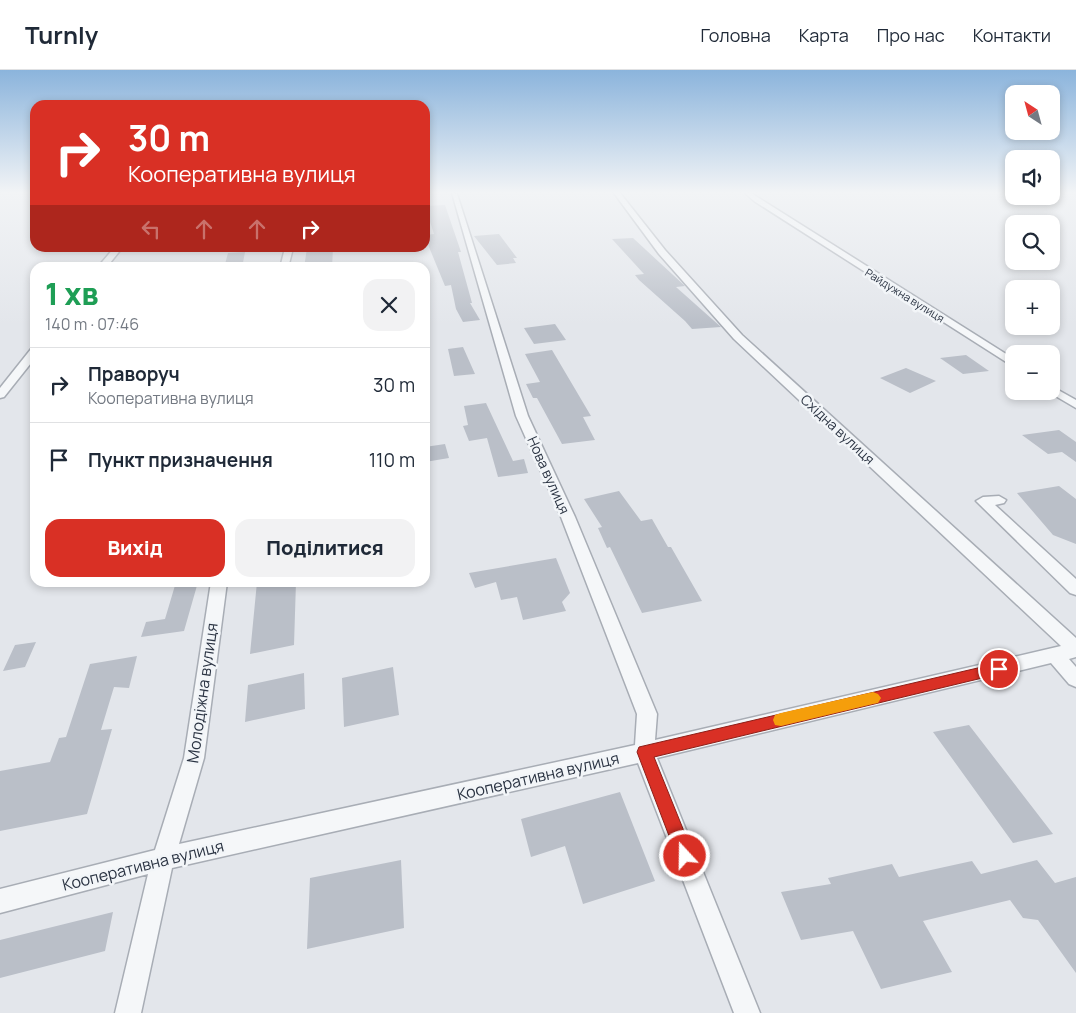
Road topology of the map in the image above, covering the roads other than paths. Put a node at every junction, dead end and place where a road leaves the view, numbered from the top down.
1 (467, 237) edge
2 (651, 237) edge
3 (814, 237) edge
4 (115, 252) edge
5 (106, 262) edge
6 (30, 357) edge
7 (1005, 358) edge
8 (0, 395) edge
9 (1060, 395) edge
10 (1076, 405) edge
11 (1000, 500) dead end
12 (218, 587) edge
13 (1076, 589) edge
14 (1076, 650) edge
15 (1055, 656) junction
16 (1076, 679) edge
17 (644, 752) junction
18 (163, 859) junction
19 (0, 901) edge
20 (128, 1013) edge
21 (747, 1013) edge

1 - 17 street, Нова вулиця
2 - 14 street, Східна вулиця
3 - 7 street, Райдужна вулиця
4 - 5 street
6 - 8 street
9 - 10 street
11 - 13 street
12 - 18 street, Молодіжна вулиця
14 - 15 street, Кооперативна вулиця
15 - 16 street
15 - 17 street, Кооперативна вулиця
17 - 18 street, Кооперативна вулиця
17 - 21 street
18 - 19 street, Кооперативна вулиця
18 - 20 street, Молодіжна вулиця

